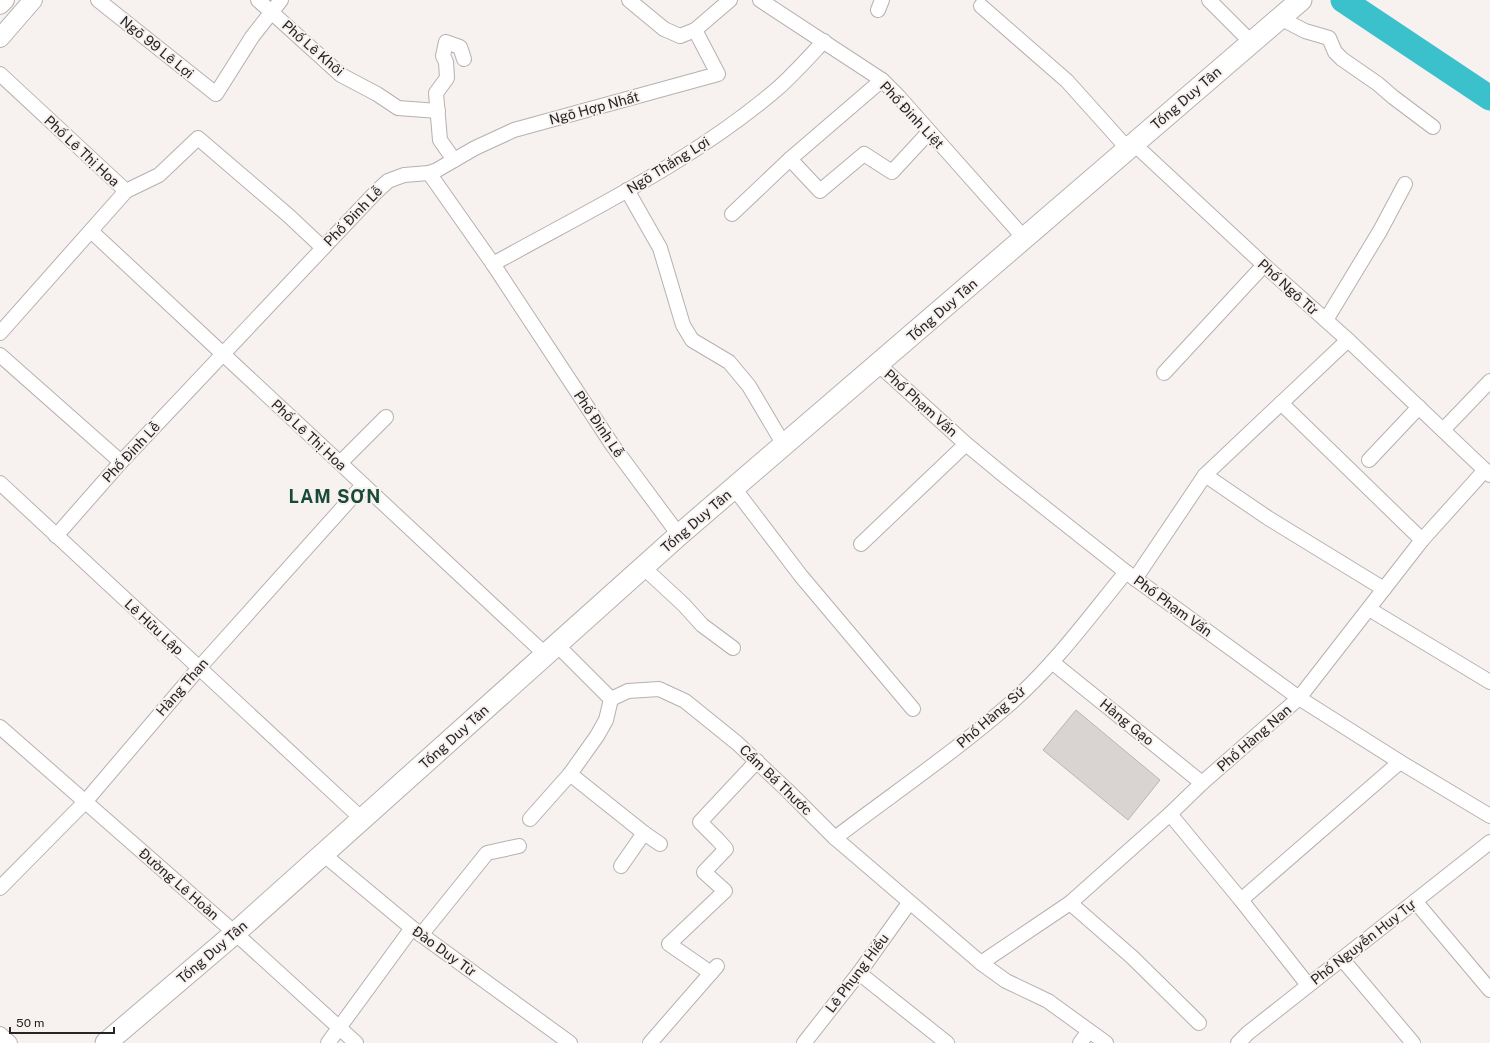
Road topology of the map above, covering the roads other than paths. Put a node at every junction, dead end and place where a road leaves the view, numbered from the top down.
1 (4, 0) edge
2 (33, 0) edge
3 (98, 0) edge
4 (258, 0) edge
5 (281, 0) edge
6 (629, 0) edge
7 (730, 0) edge
8 (760, 0) edge
9 (1209, 0) edge
10 (0, 5) edge
11 (981, 6) dead end
12 (1291, 9) edge
13 (271, 11) junction
14 (695, 30) junction
15 (0, 38) edge
16 (824, 41) junction
17 (1251, 42) junction
18 (464, 59) dead end
19 (0, 74) edge
20 (882, 80) junction
21 (438, 111) junction
22 (1433, 127) dead end
23 (929, 132) junction
24 (1131, 147) junction
25 (790, 159) junction
26 (454, 160) junction
27 (429, 173) junction
28 (1405, 184) dead end
29 (627, 190) junction
30 (126, 191) junction
31 (732, 214) dead end
32 (91, 231) junction
33 (1025, 239) junction
34 (323, 248) junction
35 (493, 264) junction
36 (1264, 265) junction
37 (1326, 320) junction
38 (0, 333) edge
39 (1348, 340) junction
40 (0, 355) edge
41 (223, 355) junction
42 (878, 364) junction
43 (1164, 373) dead end
44 (1490, 381) edge
45 (1281, 403) junction
46 (1419, 407) junction
47 (386, 417) dead end
48 (1443, 430) junction
49 (966, 444) junction
50 (784, 445) junction
51 (1369, 460) dead end
52 (121, 462) junction
53 (340, 463) junction
54 (1488, 473) edge
55 (1205, 475) junction
56 (0, 483) edge
57 (363, 485) junction
58 (734, 488) junction
59 (679, 535) junction
60 (56, 536) junction
61 (1422, 540) junction
62 (861, 544) dead end
63 (643, 567) junction
64 (1130, 576) junction
65 (1384, 588) junction
66 (1369, 609) junction
67 (733, 648) dead end
68 (551, 650) junction
69 (1052, 662) junction
70 (199, 668) junction
71 (1490, 682) edge
72 (1299, 698) junction
73 (611, 699) junction
74 (913, 709) dead end
75 (0, 727) edge
76 (757, 761) junction
77 (1400, 762) junction
78 (570, 774) junction
79 (1202, 783) junction
80 (85, 802) junction
81 (1170, 814) junction
82 (1490, 816) edge
83 (362, 819) junction
84 (530, 819) dead end
85 (644, 833) junction
86 (835, 838) junction
87 (1490, 842) edge
88 (660, 844) dead end
89 (519, 846) dead end
90 (323, 854) junction
91 (621, 866) dead end
92 (0, 888) edge
93 (1241, 900) junction
94 (1415, 901) junction
95 (909, 903) junction
96 (1070, 903) junction
97 (417, 931) junction
98 (235, 933) junction
99 (1342, 959) junction
100 (981, 963) junction
101 (859, 973) junction
102 (1308, 985) junction
103 (1490, 990) edge
104 (1199, 1023) dead end
105 (339, 1028) junction
106 (1089, 1031) junction
107 (0, 1034) edge
108 (10, 1043) edge
109 (106, 1043) edge
110 (328, 1043) edge
111 (356, 1043) edge
112 (570, 1043) edge
113 (650, 1043) edge
114 (804, 1043) edge
115 (948, 1043) edge
116 (1080, 1043) edge
117 (1106, 1043) edge
118 (1238, 1043) edge
119 (1412, 1043) edge

1 - 10 main road
2 - 15 main road
3 - 13 street, Ngõ 99 Lê Lợi
4 - 13 street, Phố Lê Khôi
5 - 13 street
6 - 14 street
7 - 14 street
8 - 16 street, Phố Đinh Liệt
9 - 17 street
11 - 24 street, Phố Ngô Từ
12 - 17 highway, Tống Duy Tân
12 - 22 street
13 - 21 street, Phố Lê Khôi
14 - 26 street, Ngõ Hợp Nhất
16 - 20 street, Phố Đinh Liệt
16 - 29 street, Ngõ Thắng Lợi
17 - 24 highway, Tống Duy Tân
18 - 21 street
19 - 30 street, Phố Lê Thị Hoa
20 - 23 street, Phố Đinh Liệt
20 - 25 street
21 - 26 street
23 - 25 street
23 - 33 street, Phố Đinh Liệt
24 - 33 highway, Tống Duy Tân
24 - 36 street, Phố Ngô Từ
25 - 31 street
26 - 27 street, Ngõ Hợp Nhất
27 - 34 street, Phố Đinh Lễ
27 - 35 street, Phố Đinh Lễ
28 - 37 street
29 - 35 street, Ngõ Thắng Lợi
29 - 50 street
30 - 32 street, Phố Lê Thị Hoa
30 - 34 street
32 - 38 street, Phố Lê Thị Hoa
32 - 41 street, Phố Lê Thị Hoa
33 - 42 highway, Tống Duy Tân
34 - 41 street, Phố Đinh Lễ
35 - 59 street, Phố Đinh Lễ
36 - 37 street, Phố Ngô Từ
36 - 43 street
37 - 39 street, Phố Ngô Từ
39 - 45 street, Phố Hàng Sứ
39 - 46 street, Phố Ngô Từ
40 - 52 street
41 - 52 street, Phố Đinh Lễ
41 - 53 street, Phố Lê Thị Hoa
42 - 49 street, Phố Phạm Vấn
42 - 50 highway, Tống Duy Tân
44 - 48 street
45 - 55 street, Phố Hàng Sứ
45 - 61 street
46 - 48 street, Phố Ngô Từ
46 - 51 street
47 - 53 street
48 - 54 street, Phố Ngô Từ
49 - 62 street
49 - 64 street, Phố Phạm Vấn
50 - 58 highway, Tống Duy Tân
52 - 60 street, Phố Đinh Lễ
53 - 57 street, Phố Lê Thị Hoa
54 - 61 street, Phố Hàng Nan
55 - 64 street, Phố Hàng Sứ
55 - 65 street
56 - 60 street, Lê Hữu Lập
57 - 68 street, Phố Lê Thị Hoa
57 - 70 street, Hàng Than
58 - 59 highway, Tống Duy Tân
58 - 74 street
59 - 63 highway, Tống Duy Tân
60 - 70 street, Lê Hữu Lập
61 - 65 street, Phố Hàng Nan
63 - 67 street
63 - 68 highway, Tống Duy Tân
64 - 69 street, Phố Hàng Sứ
64 - 72 street, Phố Phạm Vấn
65 - 66 street, Phố Hàng Nan
66 - 71 street
66 - 72 street, Phố Hàng Nan
68 - 73 street
68 - 83 highway, Tống Duy Tân
69 - 79 street, Hàng Gạo
69 - 86 street, Phố Hàng Sứ
70 - 80 street, Hàng Than
70 - 83 street, Lê Hữu Lập
72 - 77 street, Phố Phạm Vấn
72 - 79 street, Phố Hàng Nan
73 - 76 street, Cầm Bá Thước
73 - 78 street
75 - 80 street, Đường Lê Hoàn
76 - 86 street, Cầm Bá Thước
76 - 113 street
77 - 82 street, Phố Phạm Vấn
77 - 93 street
78 - 84 street
78 - 85 street
79 - 81 street, Phố Hàng Nan
80 - 92 street, Hàng Than
80 - 98 street, Đường Lê Hoàn
81 - 93 street
81 - 96 street, Phố Hàng Nan
83 - 90 highway, Tống Duy Tân
85 - 88 street
85 - 91 street
86 - 95 street, Cầm Bá Thước
87 - 94 street, Phố Nguyễn Huy Tự
89 - 97 street
90 - 97 street, Đào Duy Từ
90 - 98 highway, Tống Duy Tân
93 - 102 street
94 - 99 street, Phố Nguyễn Huy Tự
94 - 103 street
95 - 100 street, Cầm Bá Thước
95 - 101 street, Lê Phụng Hiểu
96 - 100 street, Phố Hàng Nan
96 - 104 street
97 - 105 street
97 - 112 street, Đào Duy Từ
98 - 105 street, Đường Lê Hoàn
98 - 109 highway, Tống Duy Tân
99 - 102 street, Phố Nguyễn Huy Tự
99 - 119 street
100 - 106 street, Cầm Bá Thước
101 - 114 street, Lê Phụng Hiểu
101 - 115 street
102 - 118 street, Phố Nguyễn Huy Tự
105 - 110 street
105 - 111 street, Đường Lê Hoàn
106 - 116 street
106 - 117 street, Cầm Bá Thước
107 - 108 street

